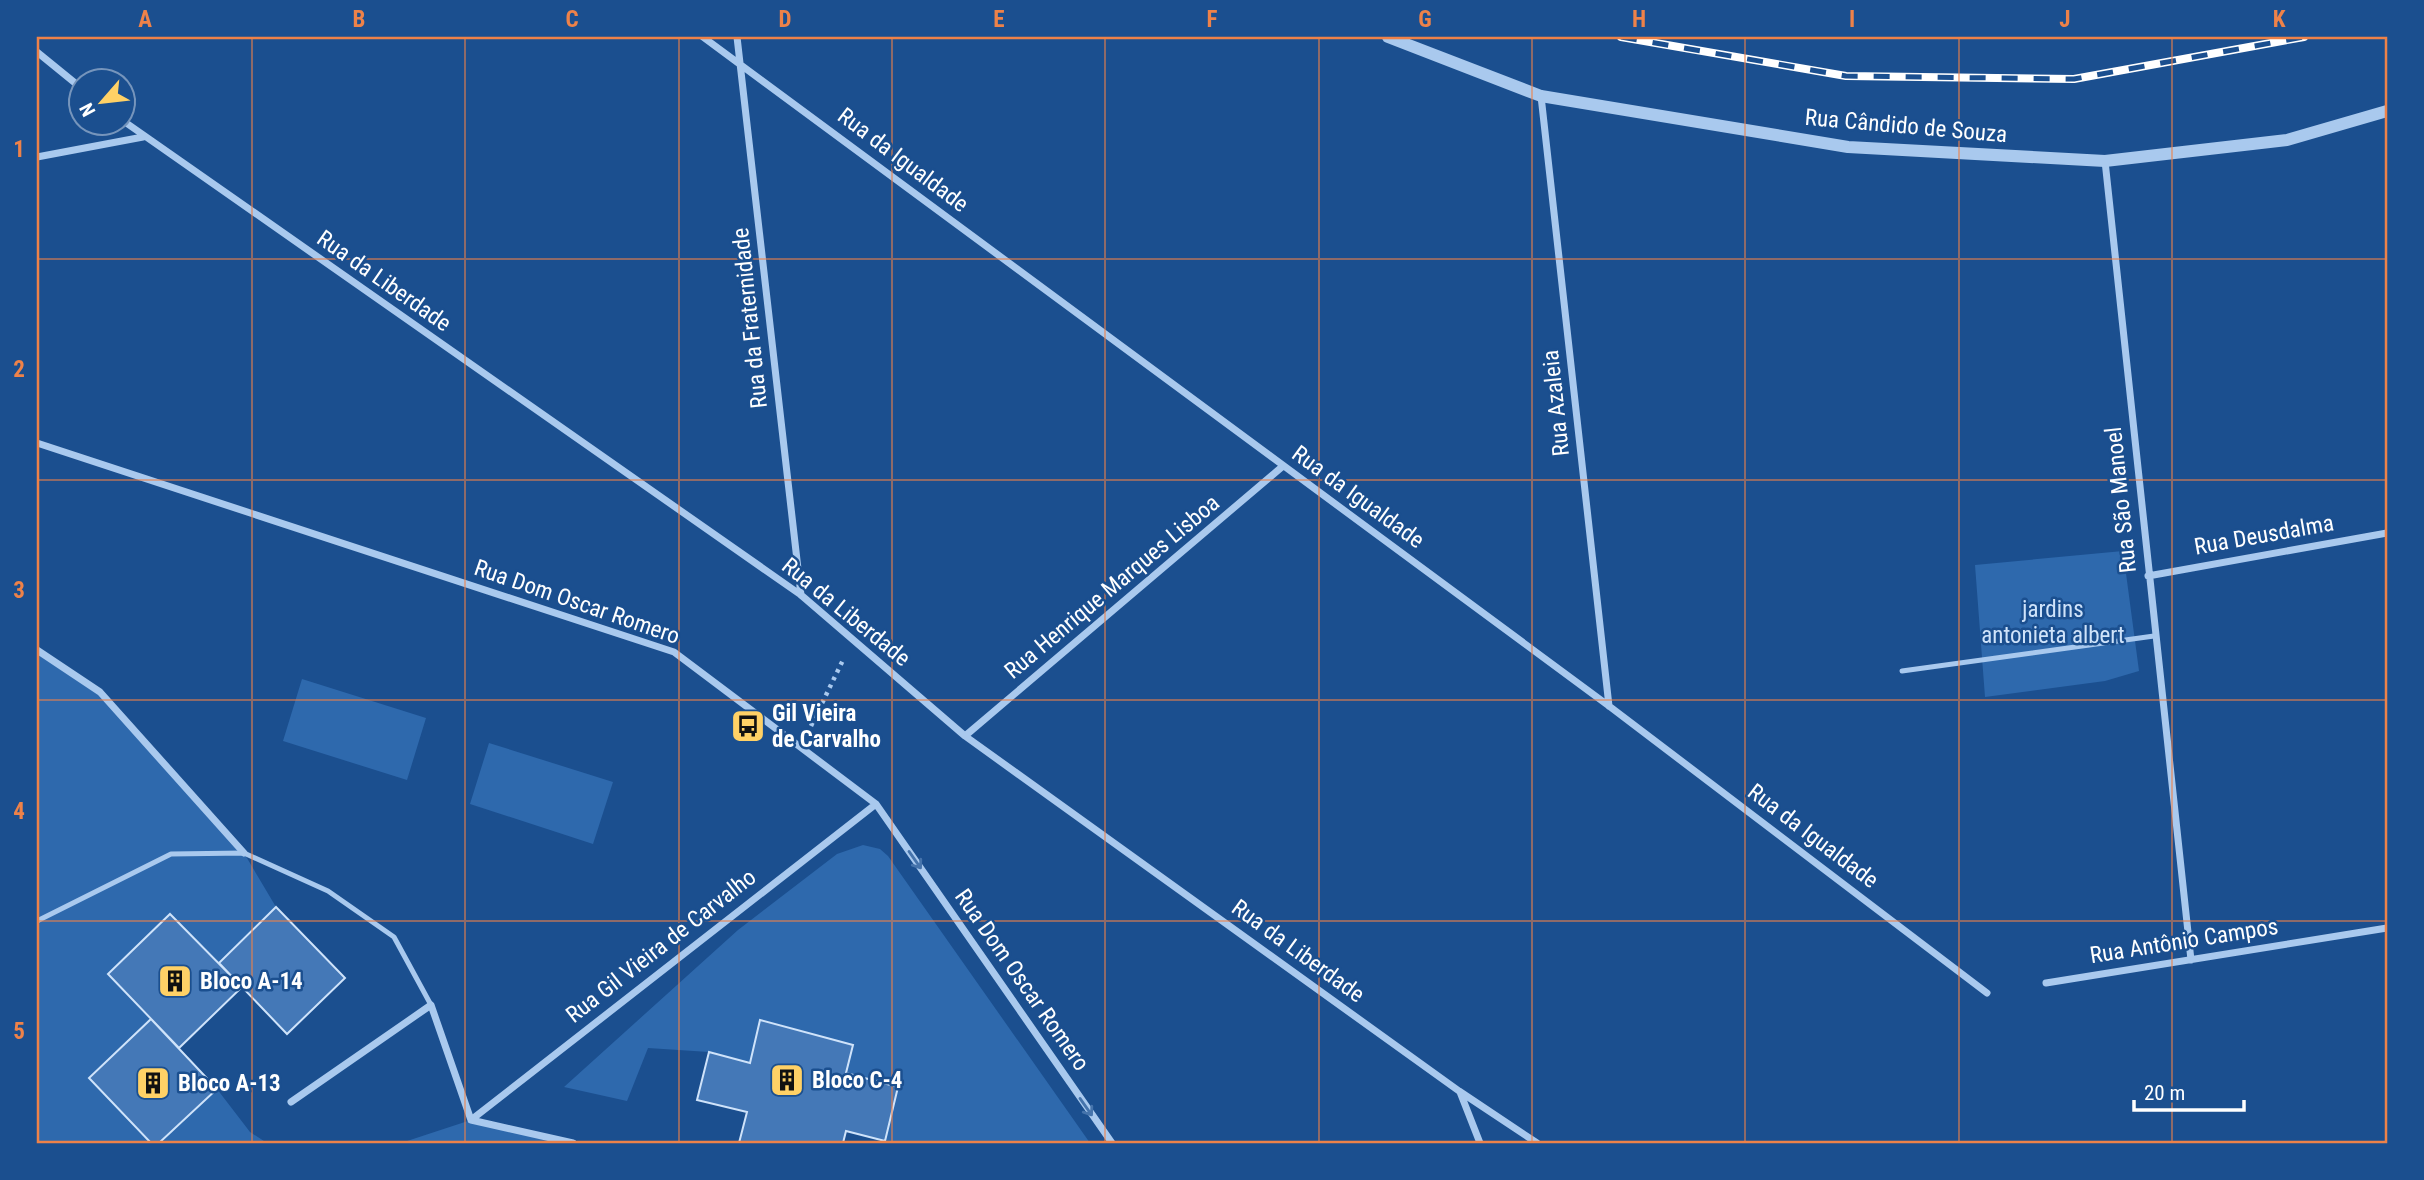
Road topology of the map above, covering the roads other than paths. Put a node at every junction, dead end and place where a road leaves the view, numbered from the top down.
1 (703, 37) edge
2 (737, 37) edge
3 (1388, 37) edge
4 (37, 51) edge
5 (740, 64) junction
6 (66, 75) edge
7 (1541, 96) junction
8 (2387, 111) edge
9 (136, 131) edge
10 (143, 137) junction
11 (37, 157) edge
12 (2105, 161) junction
13 (37, 443) edge
14 (1283, 466) junction
15 (2387, 533) edge
16 (2148, 576) junction
17 (801, 595) junction
18 (2154, 636) junction
19 (37, 650) edge
20 (1902, 671) dead end
21 (1609, 706) junction
22 (965, 736) junction
23 (876, 804) junction
24 (244, 853) junction
25 (37, 921) edge
26 (2387, 928) edge
27 (2191, 960) junction
28 (2046, 983) dead end
29 (1987, 993) dead end
30 (431, 1005) junction
31 (1460, 1091) junction
32 (290, 1102) dead end
33 (471, 1120) junction
34 (573, 1143) edge
35 (1112, 1143) edge
36 (1480, 1143) edge
37 (1537, 1143) edge

1 - 5 street, Rua da Igualdade
2 - 5 street, Rua da Fraternidade
3 - 7 street, Rua Cândido de Souza
4 - 6 street
5 - 14 street, Rua da Igualdade
5 - 17 street, Rua da Fraternidade
7 - 12 street, Rua Cândido de Souza
7 - 21 street, Rua Azaleia
8 - 12 street, Rua Cândido de Souza
9 - 10 street, Rua da Liberdade
10 - 11 street
10 - 17 street, Rua da Liberdade
12 - 16 street, Rua São Manoel
13 - 23 street, Rua Dom Oscar Romero
14 - 21 street, Rua da Igualdade
14 - 22 street, Rua Henrique Marques Lisboa
15 - 16 street, Rua Deusdalma
16 - 18 street, Rua São Manoel
17 - 22 street, Rua da Liberdade
18 - 20 lane
18 - 27 street, Rua São Manoel
19 - 24 street
21 - 29 street, Rua da Igualdade
22 - 31 street, Rua da Liberdade
23 - 33 street, Rua Gil Vieira de Carvalho
23 -> 35 street, Rua Dom Oscar Romero
24 - 25 lane
24 - 30 lane
26 - 27 street, Rua Antônio Campos
27 - 28 street, Rua Antônio Campos
30 - 32 street
30 - 33 street
31 - 36 street
31 - 37 street, Rua da Liberdade
33 - 34 street

